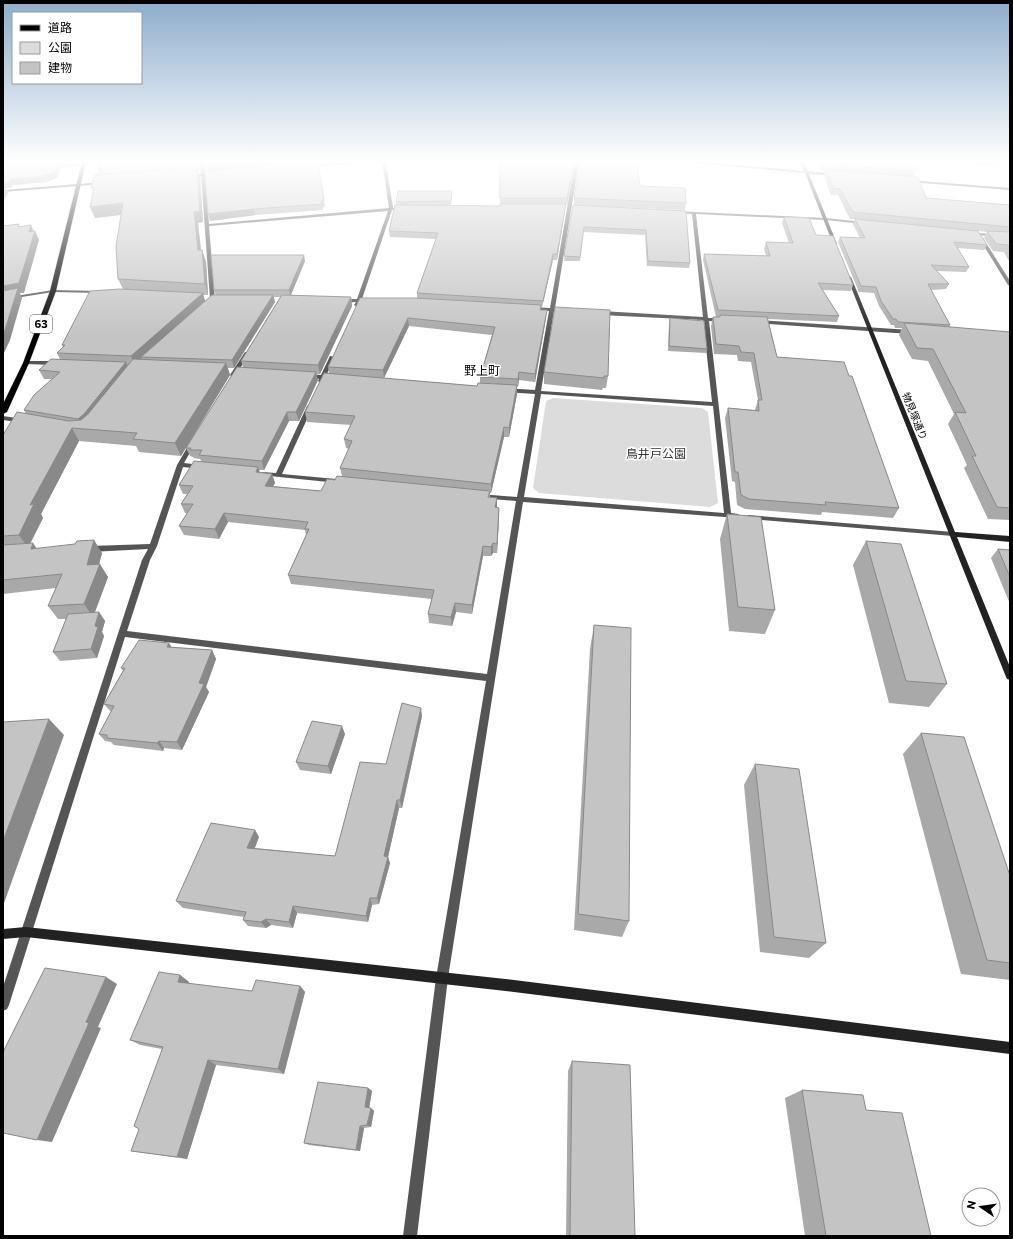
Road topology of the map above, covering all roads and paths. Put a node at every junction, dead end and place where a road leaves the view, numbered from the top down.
1 (825, 219) edge
2 (70, 220) edge
3 (208, 220) edge
4 (264, 220) edge
5 (387, 220) edge
6 (568, 220) edge
7 (695, 220) edge
8 (832, 220) edge
9 (870, 224) edge
10 (208, 225) junction
11 (963, 232) edge
12 (978, 234) junction
13 (1010, 237) edge
14 (837, 249) edge
15 (845, 268) edge
16 (1010, 285) edge
17 (53, 291) junction
18 (104, 292) edge
19 (3, 298) edge
20 (205, 298) edge
21 (213, 299) junction
22 (221, 299) edge
23 (358, 300) junction
24 (373, 300) edge
25 (338, 301) edge
26 (207, 305) edge
27 (356, 308) edge
28 (521, 308) edge
29 (556, 310) junction
30 (598, 313) edge
31 (706, 319) junction
32 (732, 320) edge
33 (748, 322) edge
34 (870, 329) junction
35 (916, 332) edge
36 (252, 346) edge
37 (336, 349) edge
38 (26, 363) junction
39 (64, 364) edge
40 (299, 376) edge
41 (323, 377) junction
42 (339, 378) edge
43 (227, 385) edge
44 (319, 386) edge
45 (502, 390) edge
46 (539, 392) junction
47 (312, 400) edge
48 (715, 404) junction
49 (3, 412) edge
50 (3, 418) edge
51 (27, 422) edge
52 (200, 432) edge
53 (180, 465) junction
54 (210, 468) edge
55 (255, 473) edge
56 (278, 475) junction
57 (342, 482) edge
58 (467, 494) edge
59 (520, 498) junction
60 (728, 515) junction
61 (953, 534) junction
62 (1010, 538) edge
63 (153, 546) junction
64 (82, 550) edge
65 (122, 634) junction
66 (1010, 677) edge
67 (491, 678) junction
68 (26, 932) junction
69 (3, 934) edge
70 (442, 978) junction
71 (3, 1005) edge
72 (1010, 1048) edge
73 (410, 1236) edge

1 - 14 street
2 - 17 main road, 63
3 - 10 street
4 - 10 street
5 - 23 street
6 - 29 street
7 - 31 street
8 - 9 street
10 - 21 street
11 - 12 street
12 - 13 street
12 - 16 street
15 - 34 street, 物見塚通り
17 - 18 street
17 - 19 street
17 - 38 main road, 63
20 - 21 street
21 - 22 street
21 - 26 street
23 - 24 street
23 - 25 street
23 - 27 street
28 - 29 street
29 - 46 street
30 - 31 street
31 - 32 street
31 - 48 street
33 - 34 street
34 - 35 street
34 - 61 street, 物見塚通り
36 - 43 street
37 - 41 street
38 - 39 street
38 - 49 main road, 63
40 - 41 street
41 - 42 street
41 - 44 street
45 - 46 street
46 - 48 street
46 - 59 street
47 - 56 street
48 - 60 street
50 - 51 street
52 - 53 street
53 - 54 street
53 - 63 street
55 - 56 street
56 - 57 street
58 - 59 street
59 - 60 street
59 - 67 street
60 - 61 street
61 - 62 street
61 - 66 street, 物見塚通り
63 - 64 street
63 - 65 street
65 - 67 street
65 - 68 street
67 - 70 street
68 - 69 street
68 - 70 street
68 - 71 street
70 - 72 street
70 - 73 street

